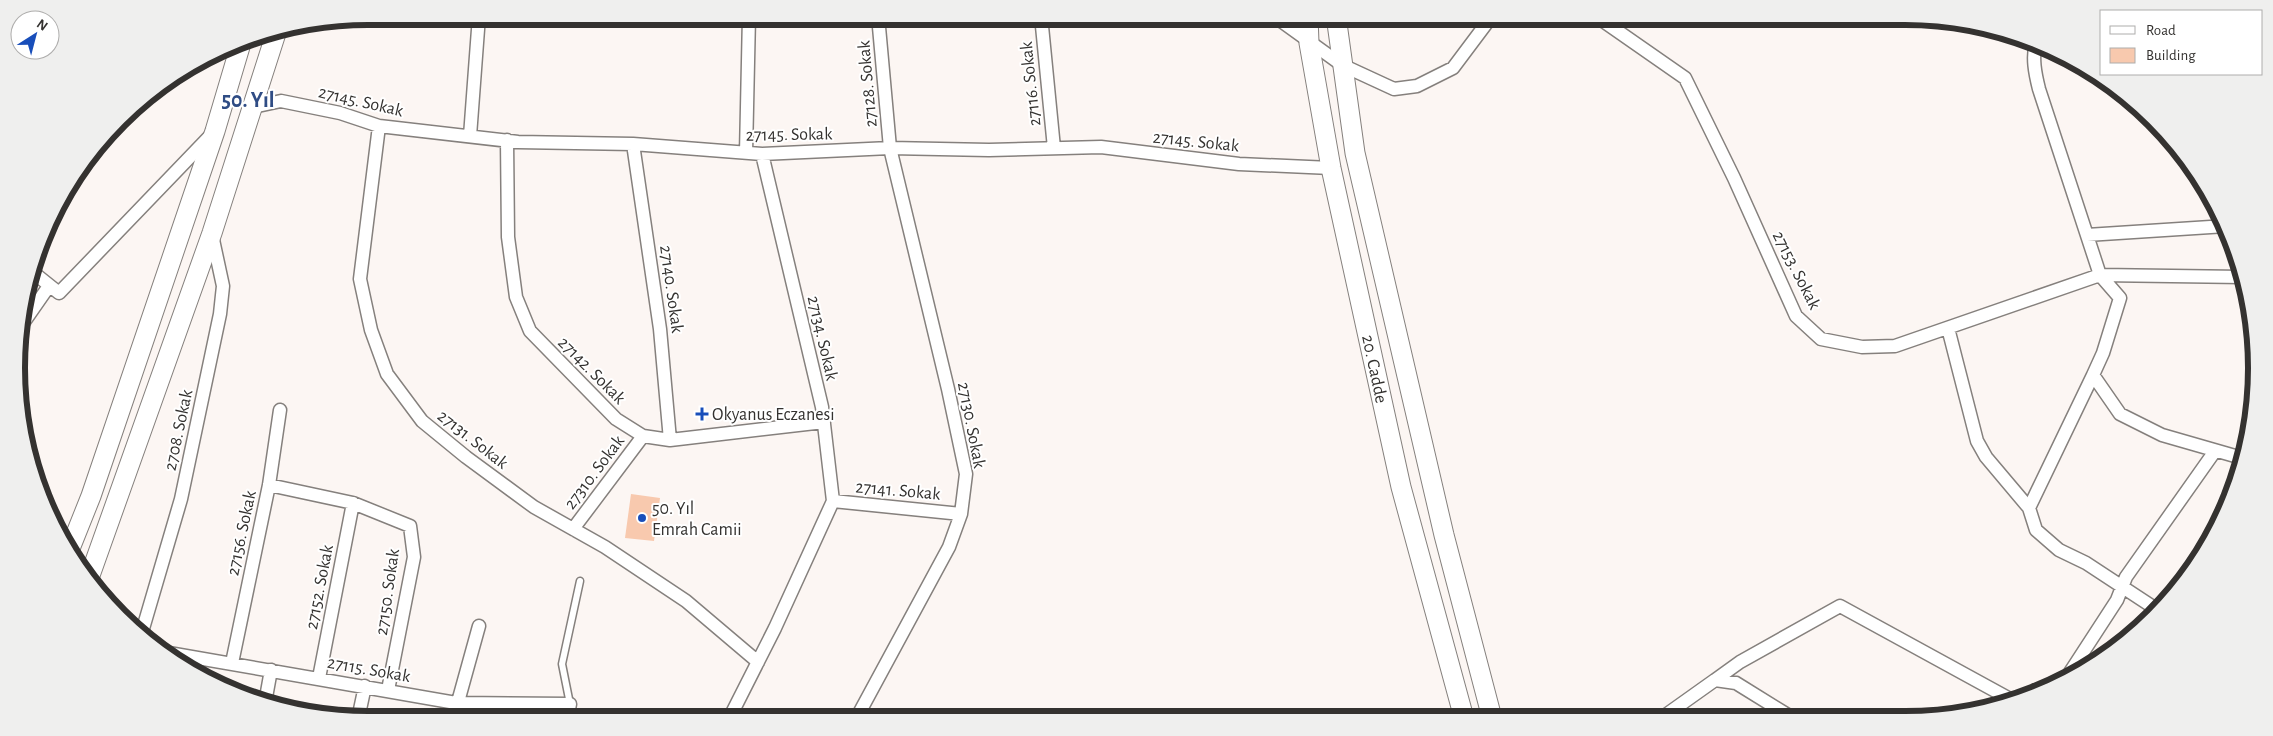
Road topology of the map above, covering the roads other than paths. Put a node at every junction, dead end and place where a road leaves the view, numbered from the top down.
1 (478, 25) edge
2 (749, 25) edge
3 (879, 25) edge
4 (1042, 25) edge
5 (1286, 25) edge
6 (1308, 25) edge
7 (1337, 25) edge
8 (1485, 25) edge
9 (1609, 25) edge
10 (274, 38) edge
11 (1309, 43) junction
12 (239, 50) edge
13 (2034, 50) edge
14 (1342, 65) junction
15 (253, 107) junction
16 (379, 126) junction
17 (216, 131) junction
18 (470, 136) junction
19 (507, 140) junction
20 (633, 144) junction
21 (890, 148) junction
22 (1054, 148) junction
23 (746, 153) junction
24 (762, 154) junction
25 (1330, 168) junction
26 (2218, 227) edge
27 (212, 233) junction
28 (2087, 235) junction
29 (2100, 275) junction
30 (38, 276) edge
31 (2235, 277) edge
32 (54, 290) junction
33 (29, 318) edge
34 (1948, 328) junction
35 (2093, 375) junction
36 (280, 410) dead end
37 (824, 422) junction
38 (644, 436) junction
39 (670, 440) junction
40 (2215, 451) junction
41 (2236, 456) edge
42 (269, 484) junction
43 (832, 501) junction
44 (352, 503) junction
45 (2030, 508) junction
46 (961, 514) junction
47 (573, 529) junction
48 (73, 542) edge
49 (92, 571) edge
50 (580, 581) dead end
51 (2122, 588) junction
52 (2152, 607) edge
53 (479, 626) dead end
54 (143, 627) edge
55 (180, 655) edge
56 (758, 662) junction
57 (232, 663) junction
58 (2074, 666) edge
59 (271, 670) junction
60 (319, 678) junction
61 (1715, 680) junction
62 (365, 686) junction
63 (388, 690) junction
64 (266, 695) edge
65 (2005, 696) edge
66 (456, 702) junction
67 (570, 704) junction
68 (360, 711) edge
69 (454, 711) edge
70 (569, 711) edge
71 (733, 711) edge
72 (860, 711) edge
73 (1462, 711) edge
74 (1490, 711) edge
75 (1671, 711) edge
76 (1781, 711) edge

1 - 18 street
2 - 23 street
3 - 21 street, 27128. Sokak
4 - 22 street, 27116. Sokak
5 - 11 street
6 - 11 main road, 20. Cadde
7 - 14 main road
8 - 14 street
9 - 34 street, 27153. Sokak
10 - 15 main road
11 - 14 street
11 - 25 main road, 20. Cadde
12 - 17 main road
13 - 28 street
14 - 74 main road
15 - 16 street, 27145. Sokak
15 - 27 main road
16 - 18 street, 27145. Sokak
16 - 47 street, 27131. Sokak
17 - 32 street
17 - 48 main road
18 - 19 street, 27145. Sokak
19 - 20 street, 27145. Sokak
19 - 38 street, 27142. Sokak
20 - 23 street, 27145. Sokak
20 - 39 street, 27140. Sokak
21 - 22 street, 27145. Sokak
21 - 24 street, 27145. Sokak
21 - 46 street, 27130. Sokak
22 - 25 street, 27145. Sokak
23 - 24 street, 27145. Sokak
24 - 37 street, 27134. Sokak
25 - 73 main road, 20. Cadde
26 - 28 street
27 - 49 main road
27 - 54 street, 2708. Sokak
28 - 29 street
29 - 31 street, 27153. Sokak
29 - 34 street, 27153. Sokak
29 - 35 street
30 - 32 street
32 - 33 street
34 - 45 street
35 - 40 street
35 - 45 street
36 - 42 street, 27156. Sokak
37 - 39 street, 27142. Sokak
37 - 43 street, 27134. Sokak
38 - 39 street, 27142. Sokak
38 - 47 street, 27310. Sokak
40 - 41 street
40 - 51 street
42 - 44 street, 27150. Sokak
42 - 57 street, 27156. Sokak
43 - 46 street, 27141. Sokak
43 - 56 street
44 - 60 street, 27152. Sokak
44 - 63 street, 27150. Sokak
45 - 51 street
46 - 72 street, 27130. Sokak
47 - 56 street, 27131. Sokak
50 - 67 lane
51 - 52 street
51 - 58 street
53 - 66 street
55 - 57 street, 27115. Sokak
56 - 71 street
57 - 59 street, 27115. Sokak
59 - 60 street, 27115. Sokak
59 - 64 street
60 - 62 street, 27115. Sokak
61 - 65 street
61 - 75 street
61 - 76 street
62 - 63 street, 27115. Sokak
62 - 68 street
63 - 66 street, 27115. Sokak
66 - 67 street, 27115. Sokak
66 - 69 street
67 - 70 street

